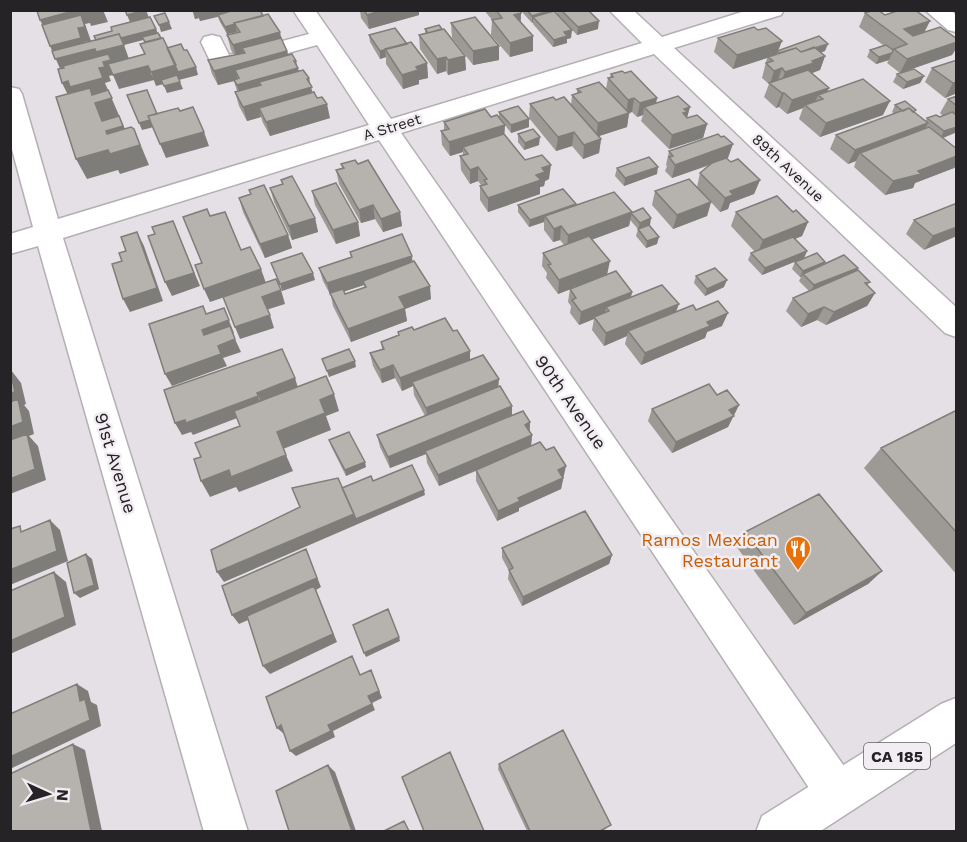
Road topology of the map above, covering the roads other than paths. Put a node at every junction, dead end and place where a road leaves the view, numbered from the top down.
1 (304, 10) edge
2 (620, 10) edge
3 (773, 10) edge
4 (936, 10) edge
5 (957, 25) edge
6 (322, 37) junction
7 (212, 42) dead end
8 (658, 46) junction
9 (11, 98) edge
10 (384, 129) junction
11 (48, 233) junction
12 (10, 244) edge
13 (957, 325) edge
14 (957, 719) edge
15 (838, 794) junction
16 (226, 831) edge
17 (778, 831) edge

1 - 6 street, 90th Avenue
2 - 8 street, 89th Avenue
3 - 8 street, A Street
4 - 5 street
6 - 7 street
6 - 10 street, 90th Avenue
8 - 10 street, A Street
8 - 13 street, 89th Avenue
9 - 11 street, 91st Avenue
10 - 11 street, A Street
10 - 15 street, 90th Avenue
11 - 12 street, A Street
11 - 16 street, 91st Avenue
14 - 15 street, CA 185
15 - 17 street, CA 185

